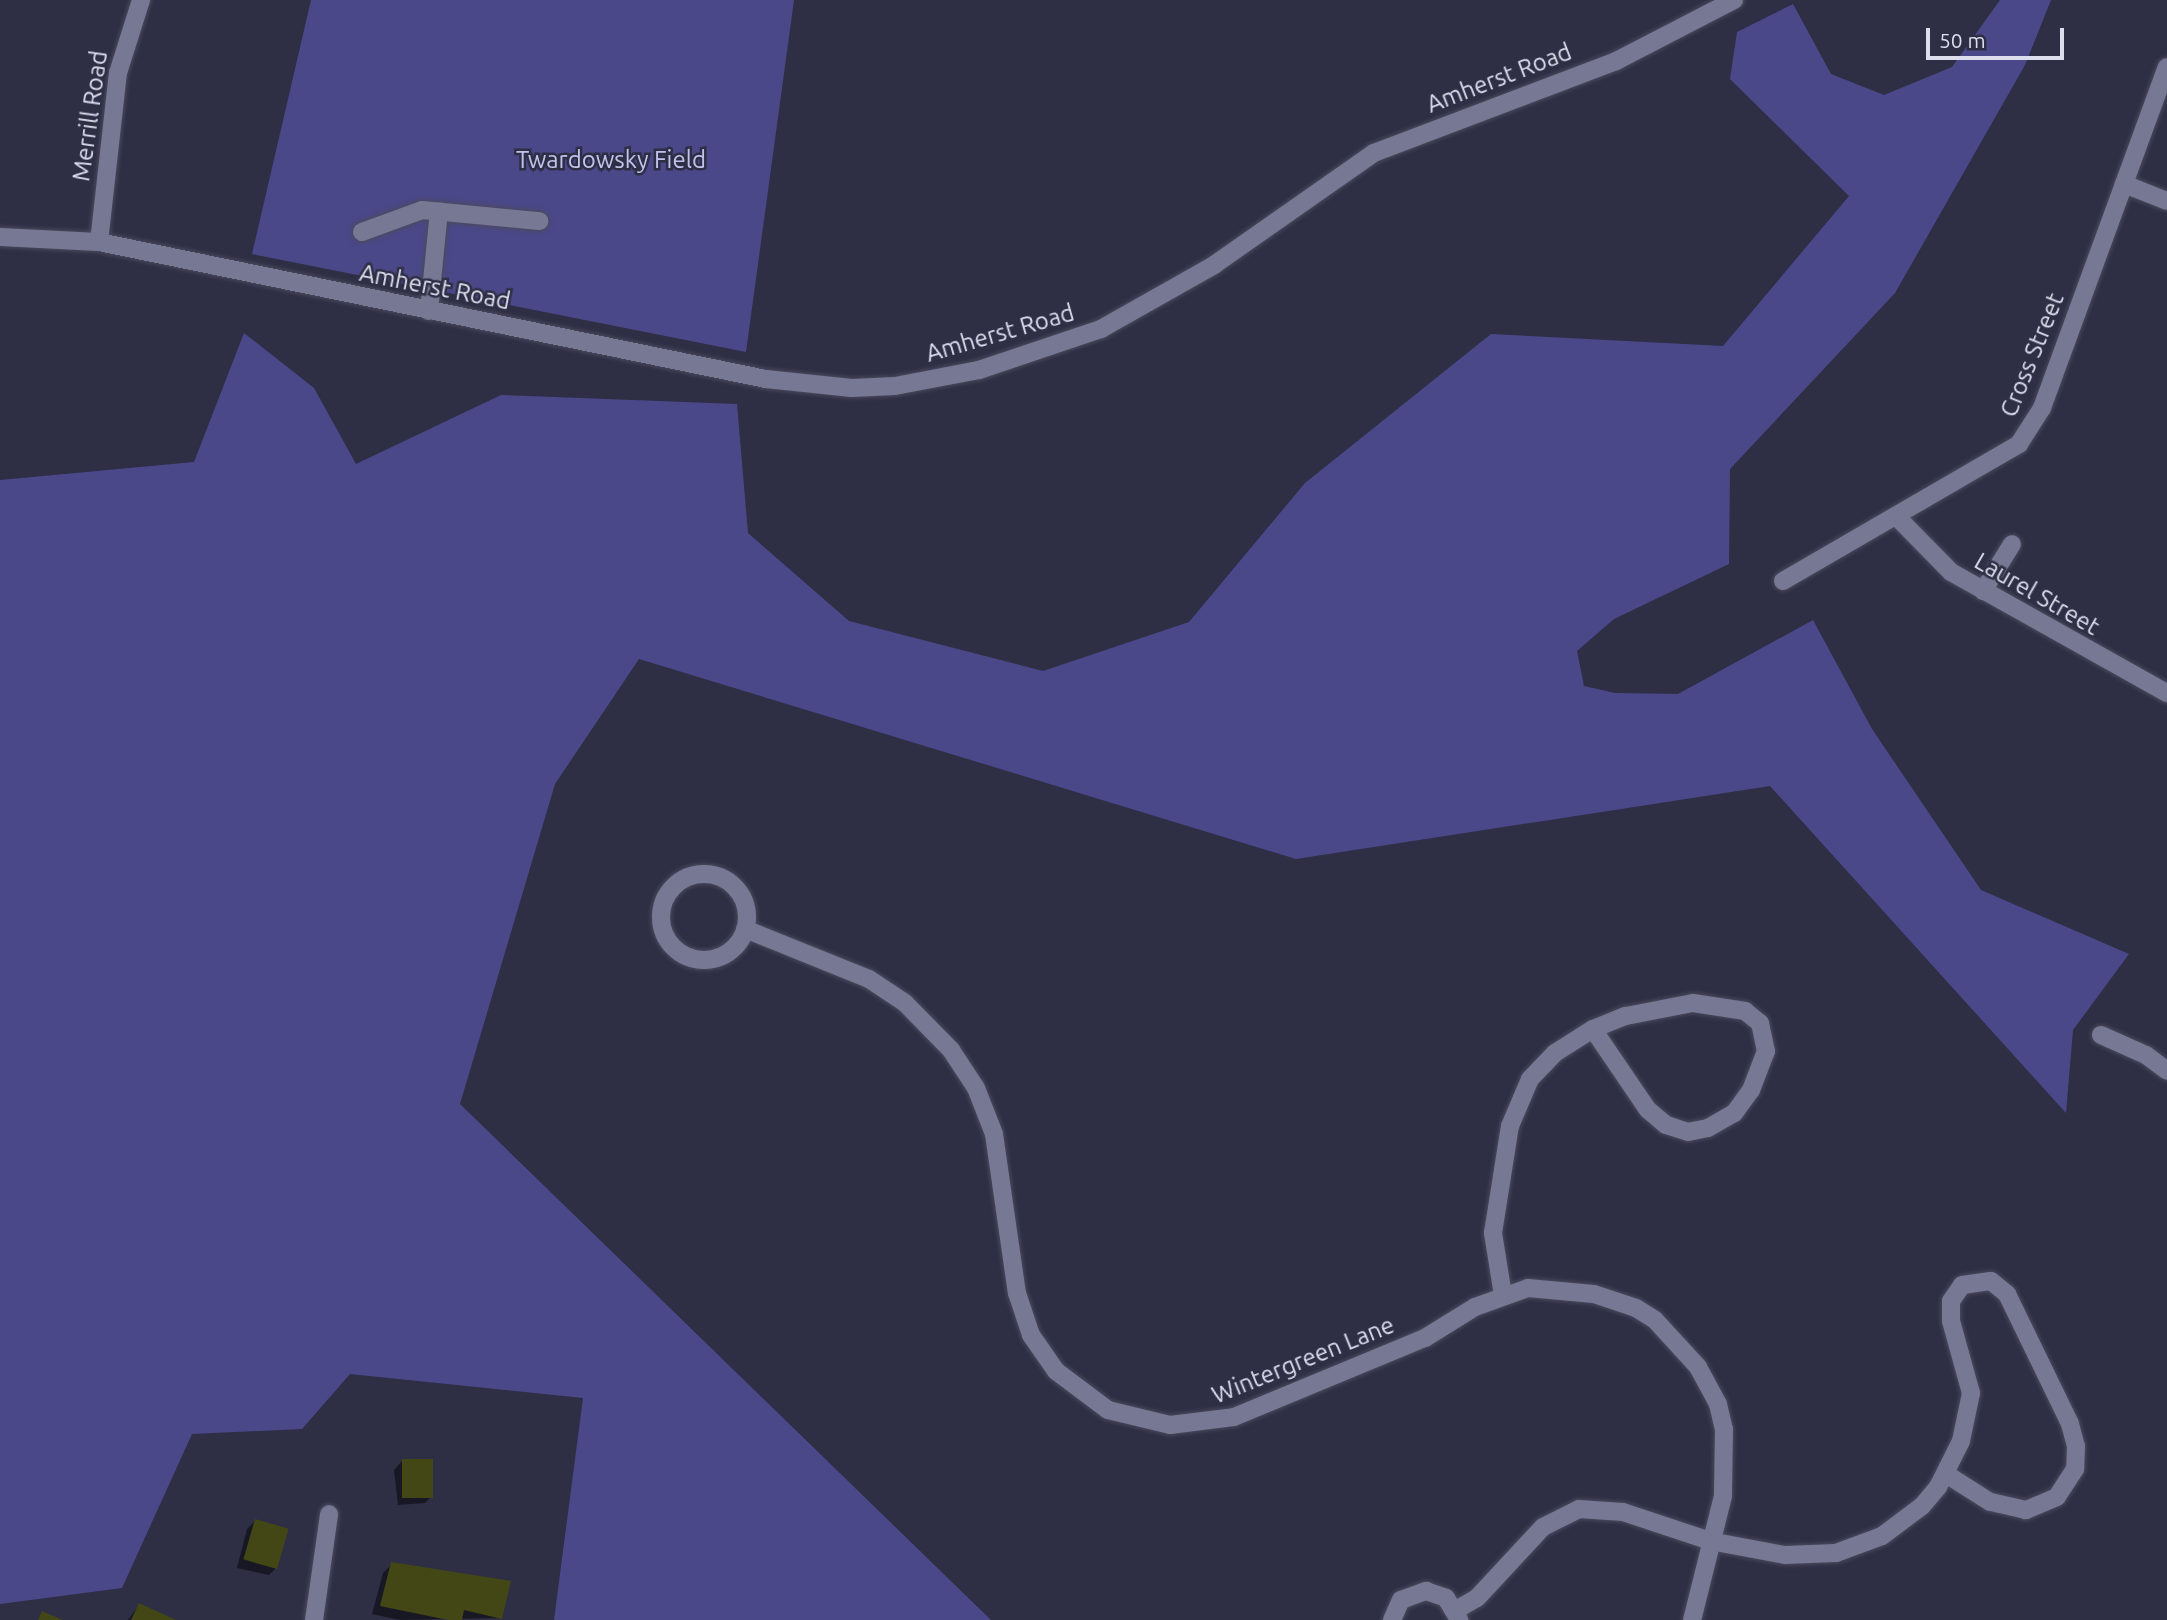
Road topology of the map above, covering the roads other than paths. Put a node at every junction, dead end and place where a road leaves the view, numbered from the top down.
1 (141, 0) edge
2 (1734, 0) edge
3 (2167, 67) edge
4 (2124, 184) junction
5 (2167, 201) edge
6 (439, 211) junction
7 (539, 221) dead end
8 (362, 232) dead end
9 (0, 237) edge
10 (99, 242) junction
11 (429, 311) junction
12 (1897, 517) junction
13 (2012, 544) dead end
14 (1783, 581) dead end
15 (1983, 591) junction
16 (2167, 693) edge
17 (745, 929) junction
18 (1594, 1029) junction
19 (2101, 1035) dead end
20 (2167, 1071) edge
21 (1503, 1295) junction
22 (1946, 1474) junction
23 (329, 1514) dead end
24 (1710, 1541) junction
25 (1457, 1615) edge
26 (314, 1620) edge
27 (1392, 1620) edge
28 (1692, 1620) edge

1 - 10 street, Merrill Road
2 - 11 street, Amherst Road
3 - 4 street, Cross Street
4 - 5 street
4 - 12 street, Cross Street
6 - 7 street
6 - 8 street
6 - 11 street
9 - 10 street, Amherst Road
10 - 11 street, Amherst Road
12 - 14 street, Cross Street
12 - 15 street, Laurel Street
13 - 15 street
15 - 16 street, Laurel Street
17 - 17 street
17 - 21 street, Wintergreen Lane
18 - 18 street
18 - 21 street
19 - 20 street
21 - 24 street, Wintergreen Lane
22 - 22 street
22 - 24 street
23 - 26 street
24 - 25 street
24 - 28 street, Wintergreen Lane
25 - 27 street

